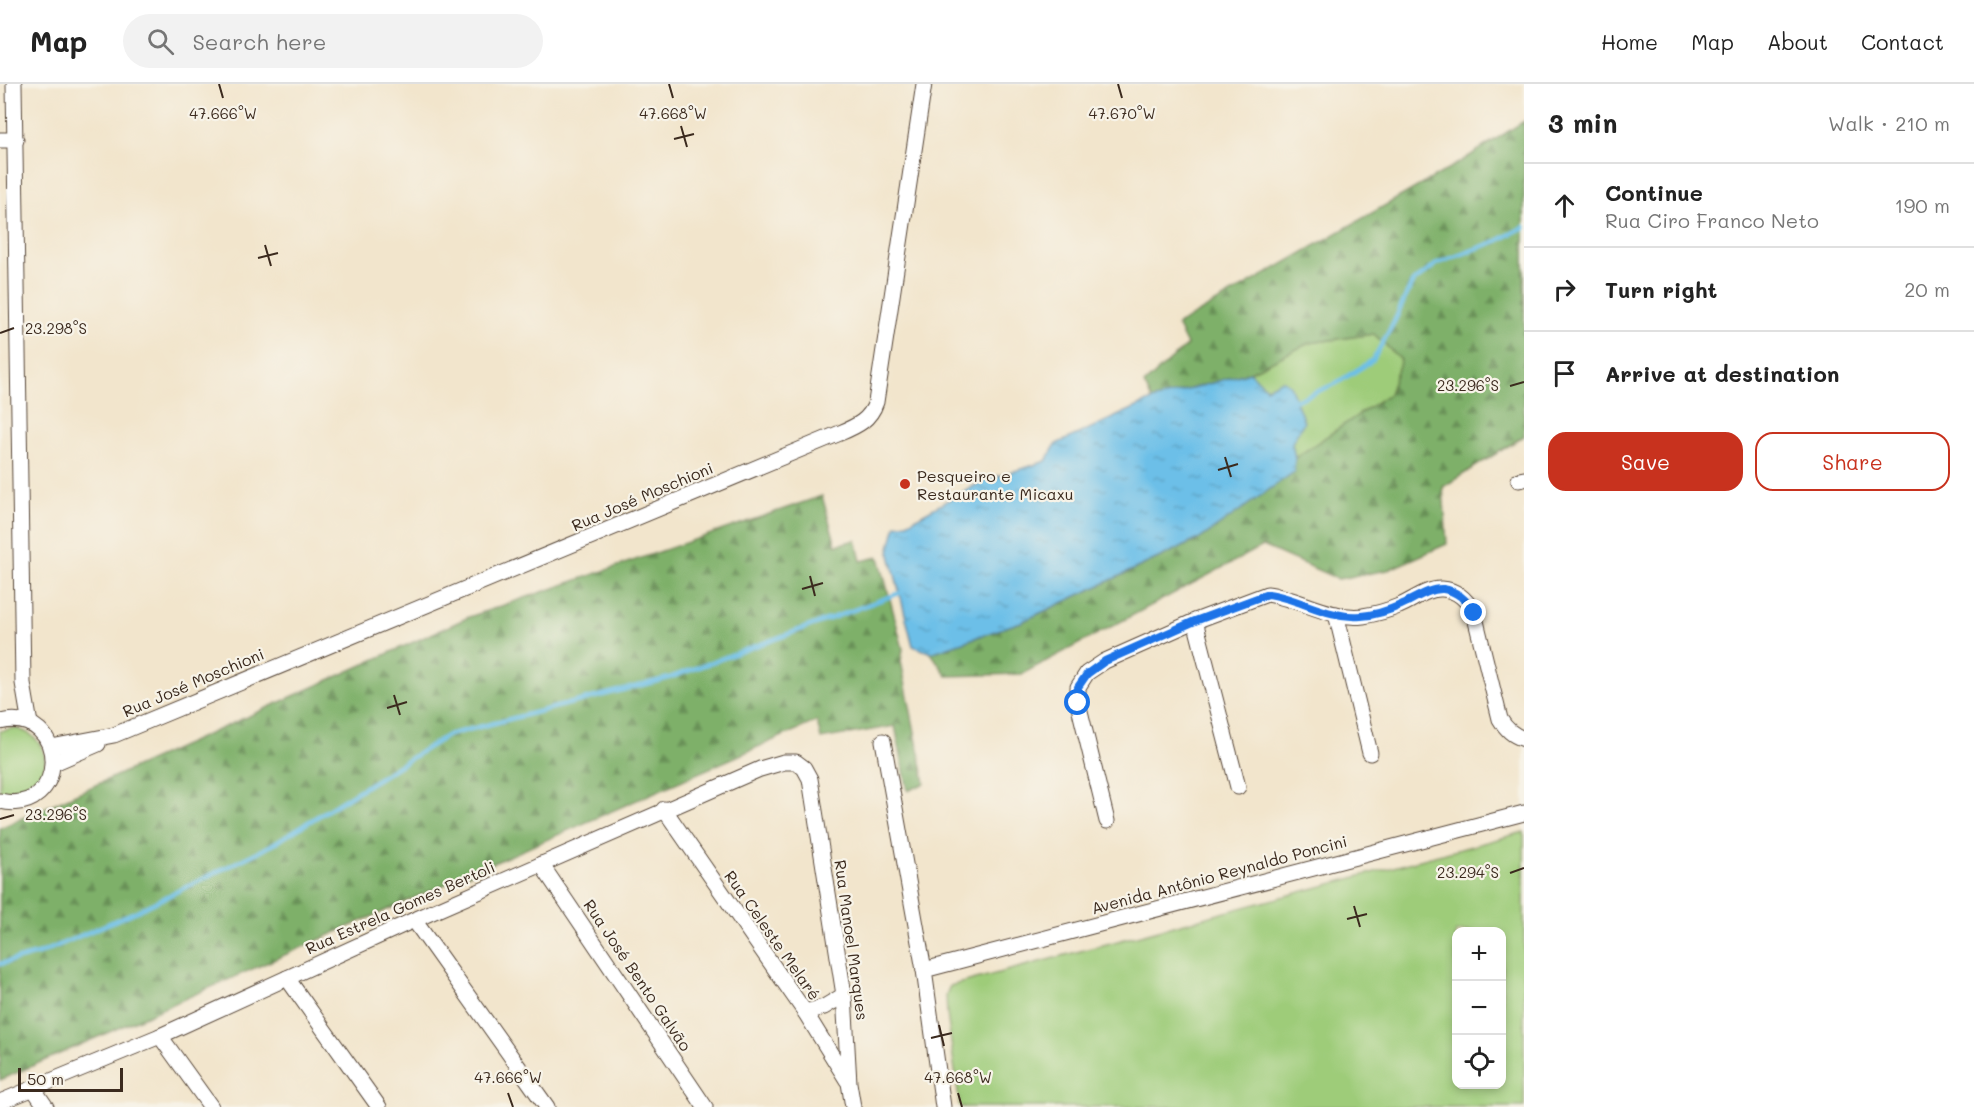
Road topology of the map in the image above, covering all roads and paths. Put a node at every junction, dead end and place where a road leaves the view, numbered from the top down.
1 (14, 84) edge
2 (924, 84) edge
3 (0, 140) edge
4 (16, 140) junction
5 (1336, 614) junction
6 (1195, 621) junction
7 (0, 723) edge
8 (30, 724) junction
9 (114, 735) junction
10 (1519, 737) edge
11 (882, 741) dead end
12 (51, 747) junction
13 (1370, 753) dead end
14 (54, 763) junction
15 (810, 779) joint
16 (1238, 787) dead end
17 (0, 801) edge
18 (20, 802) junction
19 (664, 809) junction
20 (0, 812) edge
21 (1524, 813) edge
22 (1107, 821) dead end
23 (541, 864) junction
24 (414, 920) junction
25 (924, 970) junction
26 (287, 978) junction
27 (844, 995) junction
28 (805, 1012) junction
29 (160, 1036) junction
30 (849, 1083) junction
31 (33, 1088) junction
32 (0, 1102) edge
33 (46, 1107) edge
34 (211, 1107) edge
35 (379, 1107) edge
36 (547, 1107) edge
37 (705, 1107) edge
38 (853, 1107) edge
39 (943, 1107) edge

1 - 4 street
2 - 9 street, Rua José Moschioni
3 - 4 street
4 - 8 street
5 - 6 street
5 - 10 street
5 - 13 street
6 - 16 street
6 - 22 street
7 - 8 street
8 - 12 street
9 - 12 street, Rua José Moschioni
9 - 14 street, Rua José Moschioni
11 - 25 street
12 - 14 street
14 - 18 street
15 - 19 street, Rua Estrela Gomes Bertoli
15 - 27 street, Rua Manoel Marques
17 - 18 street
18 - 20 street
19 - 23 street, Rua Estrela Gomes Bertoli
19 - 28 street, Rua Celeste Melaré
21 - 25 street, Avenida Antônio Reynaldo Poncini
23 - 24 street, Rua Estrela Gomes Bertoli
23 - 37 street, Rua José Bento Galvão
24 - 26 street, Rua Estrela Gomes Bertoli
24 - 36 street
25 - 39 street
26 - 29 street, Rua Estrela Gomes Bertoli
26 - 35 street
27 - 28 street
27 - 30 street, Rua Manoel Marques
28 - 30 street, Rua Celeste Melaré
29 - 31 street, Rua Estrela Gomes Bertoli
29 - 34 street
30 - 38 street, Rua Manoel Marques
31 - 32 street, Rua Estrela Gomes Bertoli
31 - 33 street

